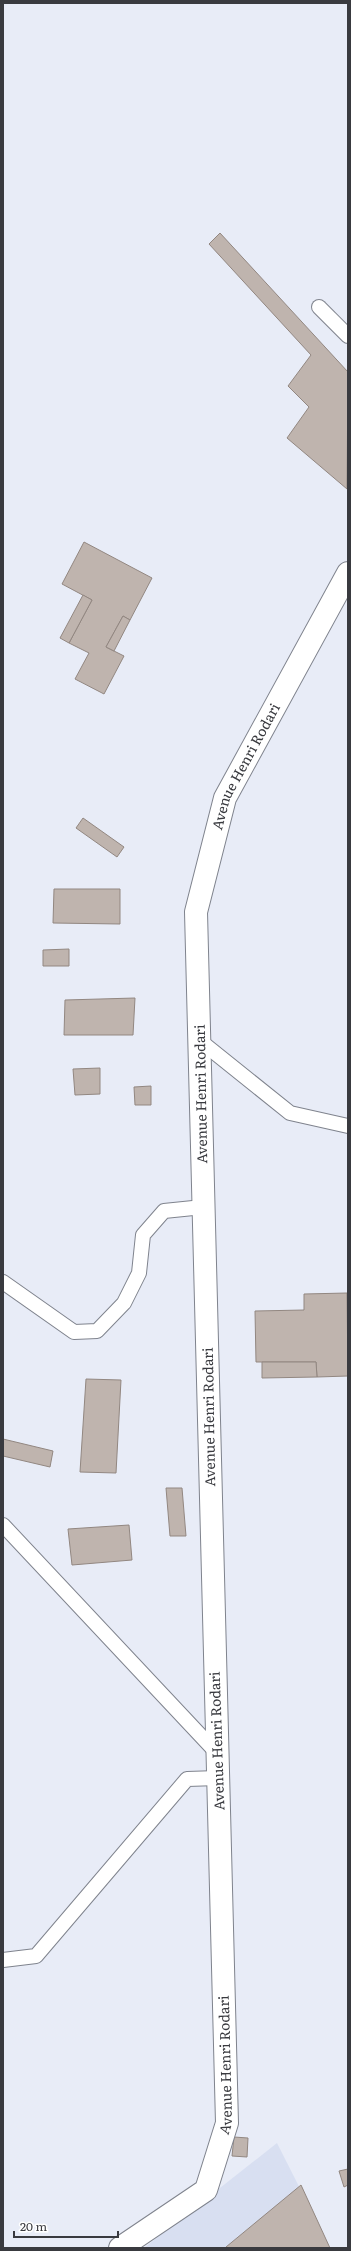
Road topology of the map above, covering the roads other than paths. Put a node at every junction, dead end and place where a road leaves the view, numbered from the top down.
1 (319, 307) dead end
2 (348, 336) edge
3 (348, 573) edge
4 (199, 1040) junction
5 (348, 1126) edge
6 (203, 1207) junction
7 (3, 1282) edge
8 (3, 1525) edge
9 (217, 1753) junction
10 (218, 1778) junction
11 (3, 1960) edge
12 (120, 2248) edge

1 - 2 lane
3 - 4 street, Avenue Henri Rodari
4 - 5 lane
4 - 6 street, Avenue Henri Rodari
6 - 7 lane
6 - 9 street, Avenue Henri Rodari
8 - 9 lane
9 - 10 street, Avenue Henri Rodari
10 - 11 lane
10 - 12 street, Avenue Henri Rodari

